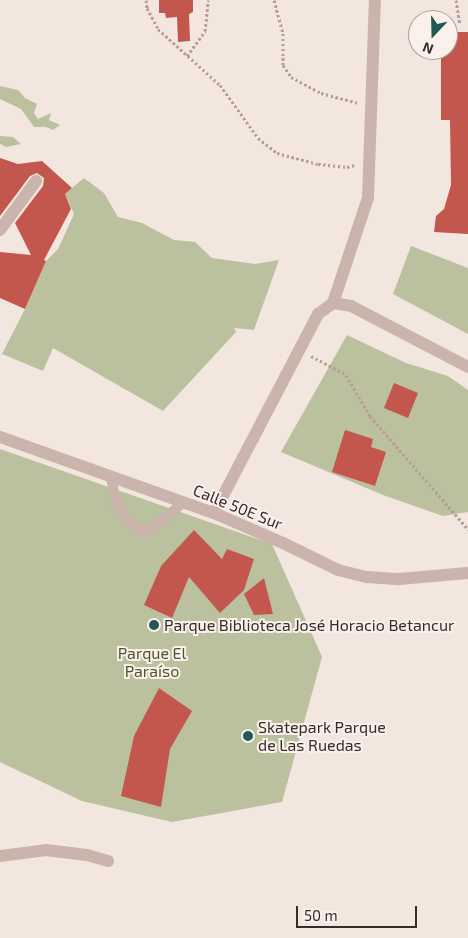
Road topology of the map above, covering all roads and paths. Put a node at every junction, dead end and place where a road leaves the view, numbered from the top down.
1 (146, 0) edge
2 (208, 0) edge
3 (274, 0) edge
4 (375, 0) edge
5 (456, 0) edge
6 (460, 24) dead end
7 (187, 56) junction
8 (371, 106) junction
9 (369, 163) junction
10 (36, 181) dead end
11 (0, 230) edge
12 (333, 303) junction
13 (299, 350) junction
14 (468, 367) edge
15 (0, 438) edge
16 (111, 478) junction
17 (184, 502) junction
18 (214, 513) junction
19 (468, 529) edge
20 (468, 573) edge
21 (0, 856) edge
22 (108, 861) dead end

1 - 7 path
2 - 7 path
3 - 8 path
4 - 8 street
5 - 6 path
7 - 9 path
8 - 9 street
9 - 12 street
10 - 11 street
12 - 13 street
12 - 14 street
13 - 18 street
13 - 19 path
15 - 16 street, Calle 50E Sur
16 - 17 street, Calle 50E Sur
16 - 17 lane
17 - 18 street, Calle 50E Sur
18 - 20 street, Calle 50E Sur
21 - 22 street

